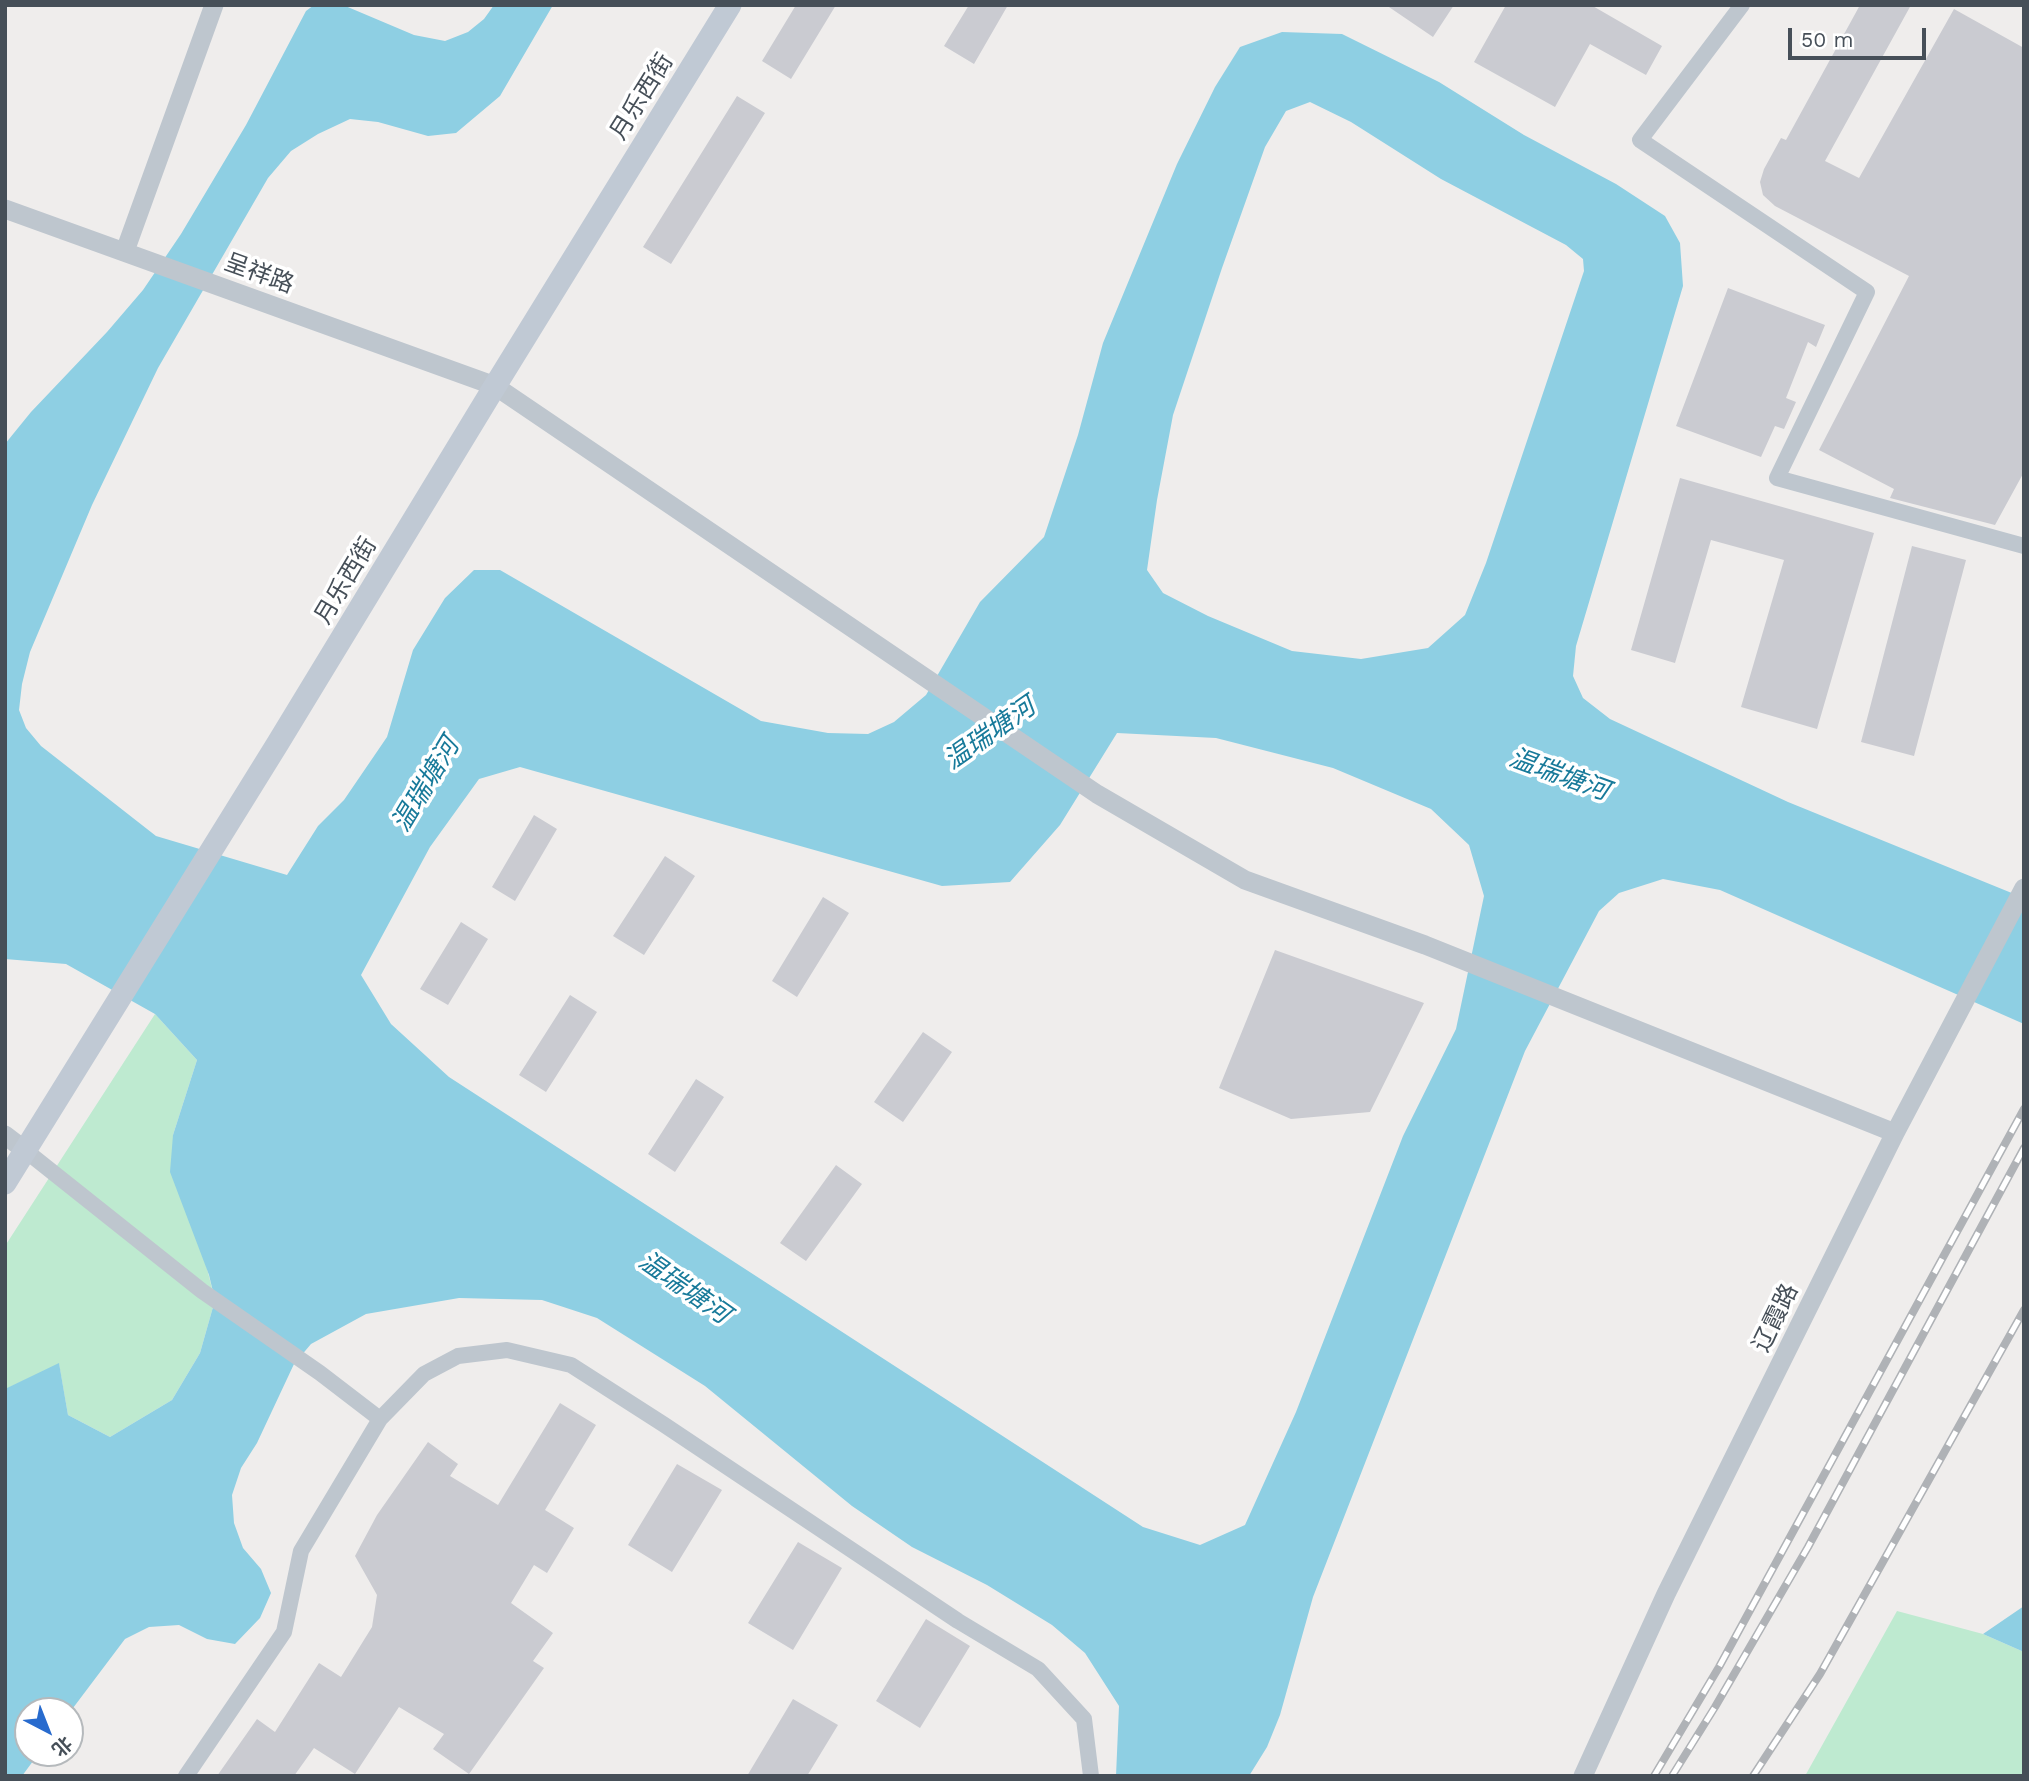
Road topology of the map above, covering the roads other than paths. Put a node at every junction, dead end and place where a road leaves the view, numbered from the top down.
1 (214, 5) edge
2 (730, 5) edge
3 (1742, 5) edge
4 (5, 209) edge
5 (125, 251) junction
6 (495, 386) junction
7 (2024, 547) edge
8 (2024, 888) edge
9 (1895, 1133) junction
10 (5, 1135) edge
11 (26, 1150) junction
12 (5, 1183) edge
13 (380, 1419) junction
14 (186, 1776) edge
15 (1091, 1776) edge
16 (1583, 1776) edge

1 - 5 street
2 - 6 main road, 月乐西街
3 - 7 street
4 - 5 street, 呈祥路
5 - 6 street, 呈祥路
6 - 9 street, 呈祥路
6 - 11 main road, 月乐西街
8 - 9 street, 辽霞路
9 - 16 street, 辽霞路
10 - 11 street
11 - 12 main road, 月乐西街
11 - 13 street
13 - 14 street
13 - 15 street

